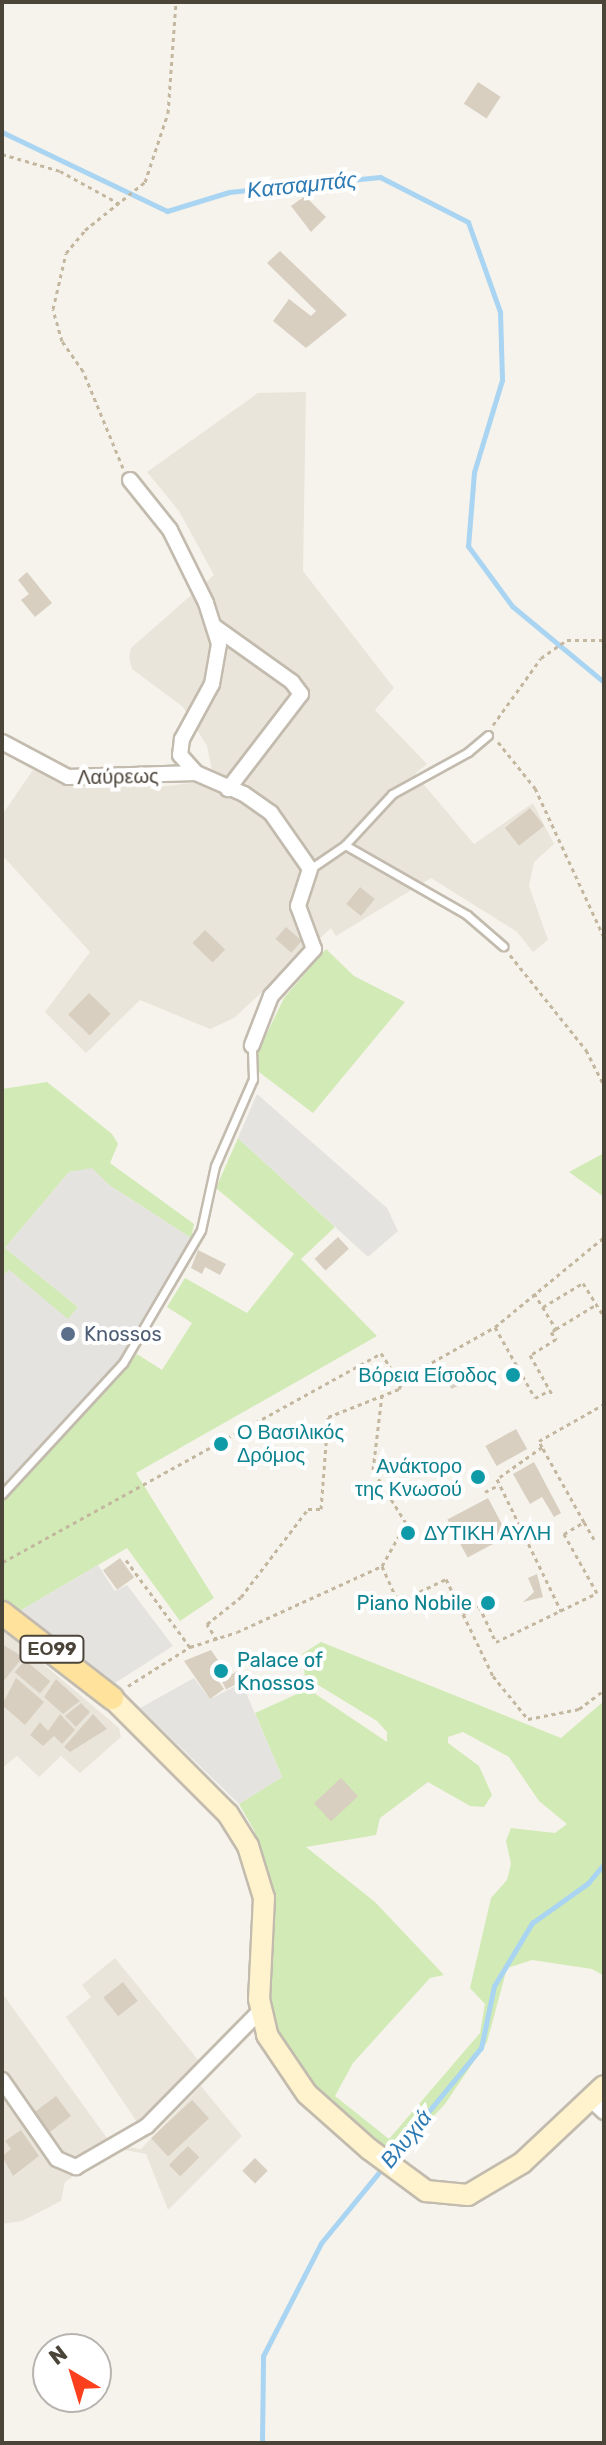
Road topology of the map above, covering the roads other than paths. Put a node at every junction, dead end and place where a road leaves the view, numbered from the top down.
1 (130, 480) road end
2 (215, 627) junction
3 (488, 735) road end
4 (2, 742) edge
5 (196, 773) junction
6 (228, 789) junction
7 (345, 845) junction
8 (310, 869) junction
9 (503, 946) road end
10 (252, 1045) joint
11 (2, 1494) edge
12 (2, 1613) edge
13 (112, 1698) joint
14 (260, 2011) junction
15 (2, 2080) edge
16 (599, 2099) edge

1 - 2 street
2 - 5 street
2 - 6 street
3 - 7 lane
4 - 5 street, Λαύρεως
5 - 6 street
6 - 8 street
7 - 8 lane
7 - 9 lane
8 - 10 street
10 - 11 lane
12 - 13 main road, ΕΟ99
13 - 14 main road
14 - 15 street
14 - 16 main road

